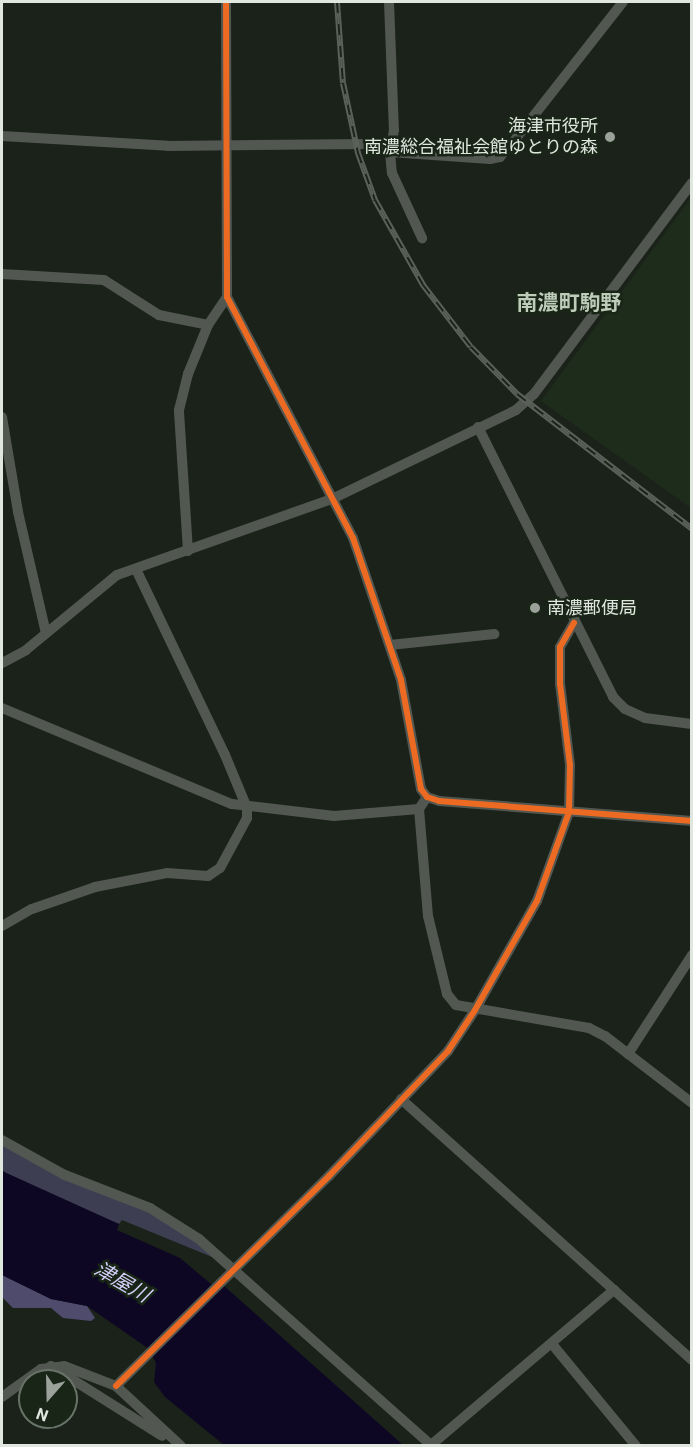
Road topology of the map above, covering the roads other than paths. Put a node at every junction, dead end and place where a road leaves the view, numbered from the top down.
1 (226, 2) edge
2 (389, 2) edge
3 (623, 2) edge
4 (2, 136) edge
5 (228, 146) junction
6 (390, 152) junction
7 (692, 183) edge
8 (422, 238) dead end
9 (2, 274) edge
10 (227, 297) junction
11 (208, 325) junction
12 (2, 417) edge
13 (478, 427) junction
14 (332, 499) junction
15 (188, 551) junction
16 (136, 569) junction
17 (574, 623) junction
18 (46, 633) junction
19 (494, 633) dead end
20 (390, 645) junction
21 (2, 663) edge
22 (2, 708) edge
23 (692, 724) edge
24 (427, 797) junction
25 (247, 807) junction
26 (419, 809) junction
27 (569, 812) junction
28 (692, 821) edge
29 (2, 926) edge
30 (692, 955) edge
31 (475, 1010) junction
32 (628, 1054) junction
33 (401, 1099) junction
34 (692, 1103) edge
35 (2, 1140) edge
36 (234, 1267) junction
37 (614, 1290) junction
38 (552, 1344) junction
39 (692, 1360) edge
40 (50, 1366) junction
41 (120, 1383) junction
42 (2, 1397) edge
43 (431, 1445) edge
44 (175, 1446) edge
45 (181, 1446) edge
46 (636, 1446) edge

1 - 5 street
2 - 6 street
3 - 6 street
4 - 5 street
5 - 6 street
5 - 10 street
6 - 8 street
7 - 13 street
9 - 11 street
10 - 11 street
10 - 14 street
11 - 15 street
12 - 18 street
13 - 14 street
13 - 17 street
14 - 15 street
14 - 20 street
15 - 16 street
16 - 18 street
16 - 25 street
17 - 23 street
17 - 27 street
18 - 21 street
19 - 20 street
20 - 24 street
22 - 25 street
24 - 26 street
24 - 27 street
25 - 26 street
25 - 29 street
26 - 31 street
27 - 28 street
27 - 31 street
30 - 32 street
31 - 32 street
31 - 33 street
32 - 34 street
33 - 36 street
33 - 37 street
35 - 36 street
36 - 41 street
36 - 43 street
37 - 38 street
37 - 39 street
38 - 43 street
38 - 46 street
40 - 41 street
40 - 42 street
40 - 44 street
41 - 45 street

